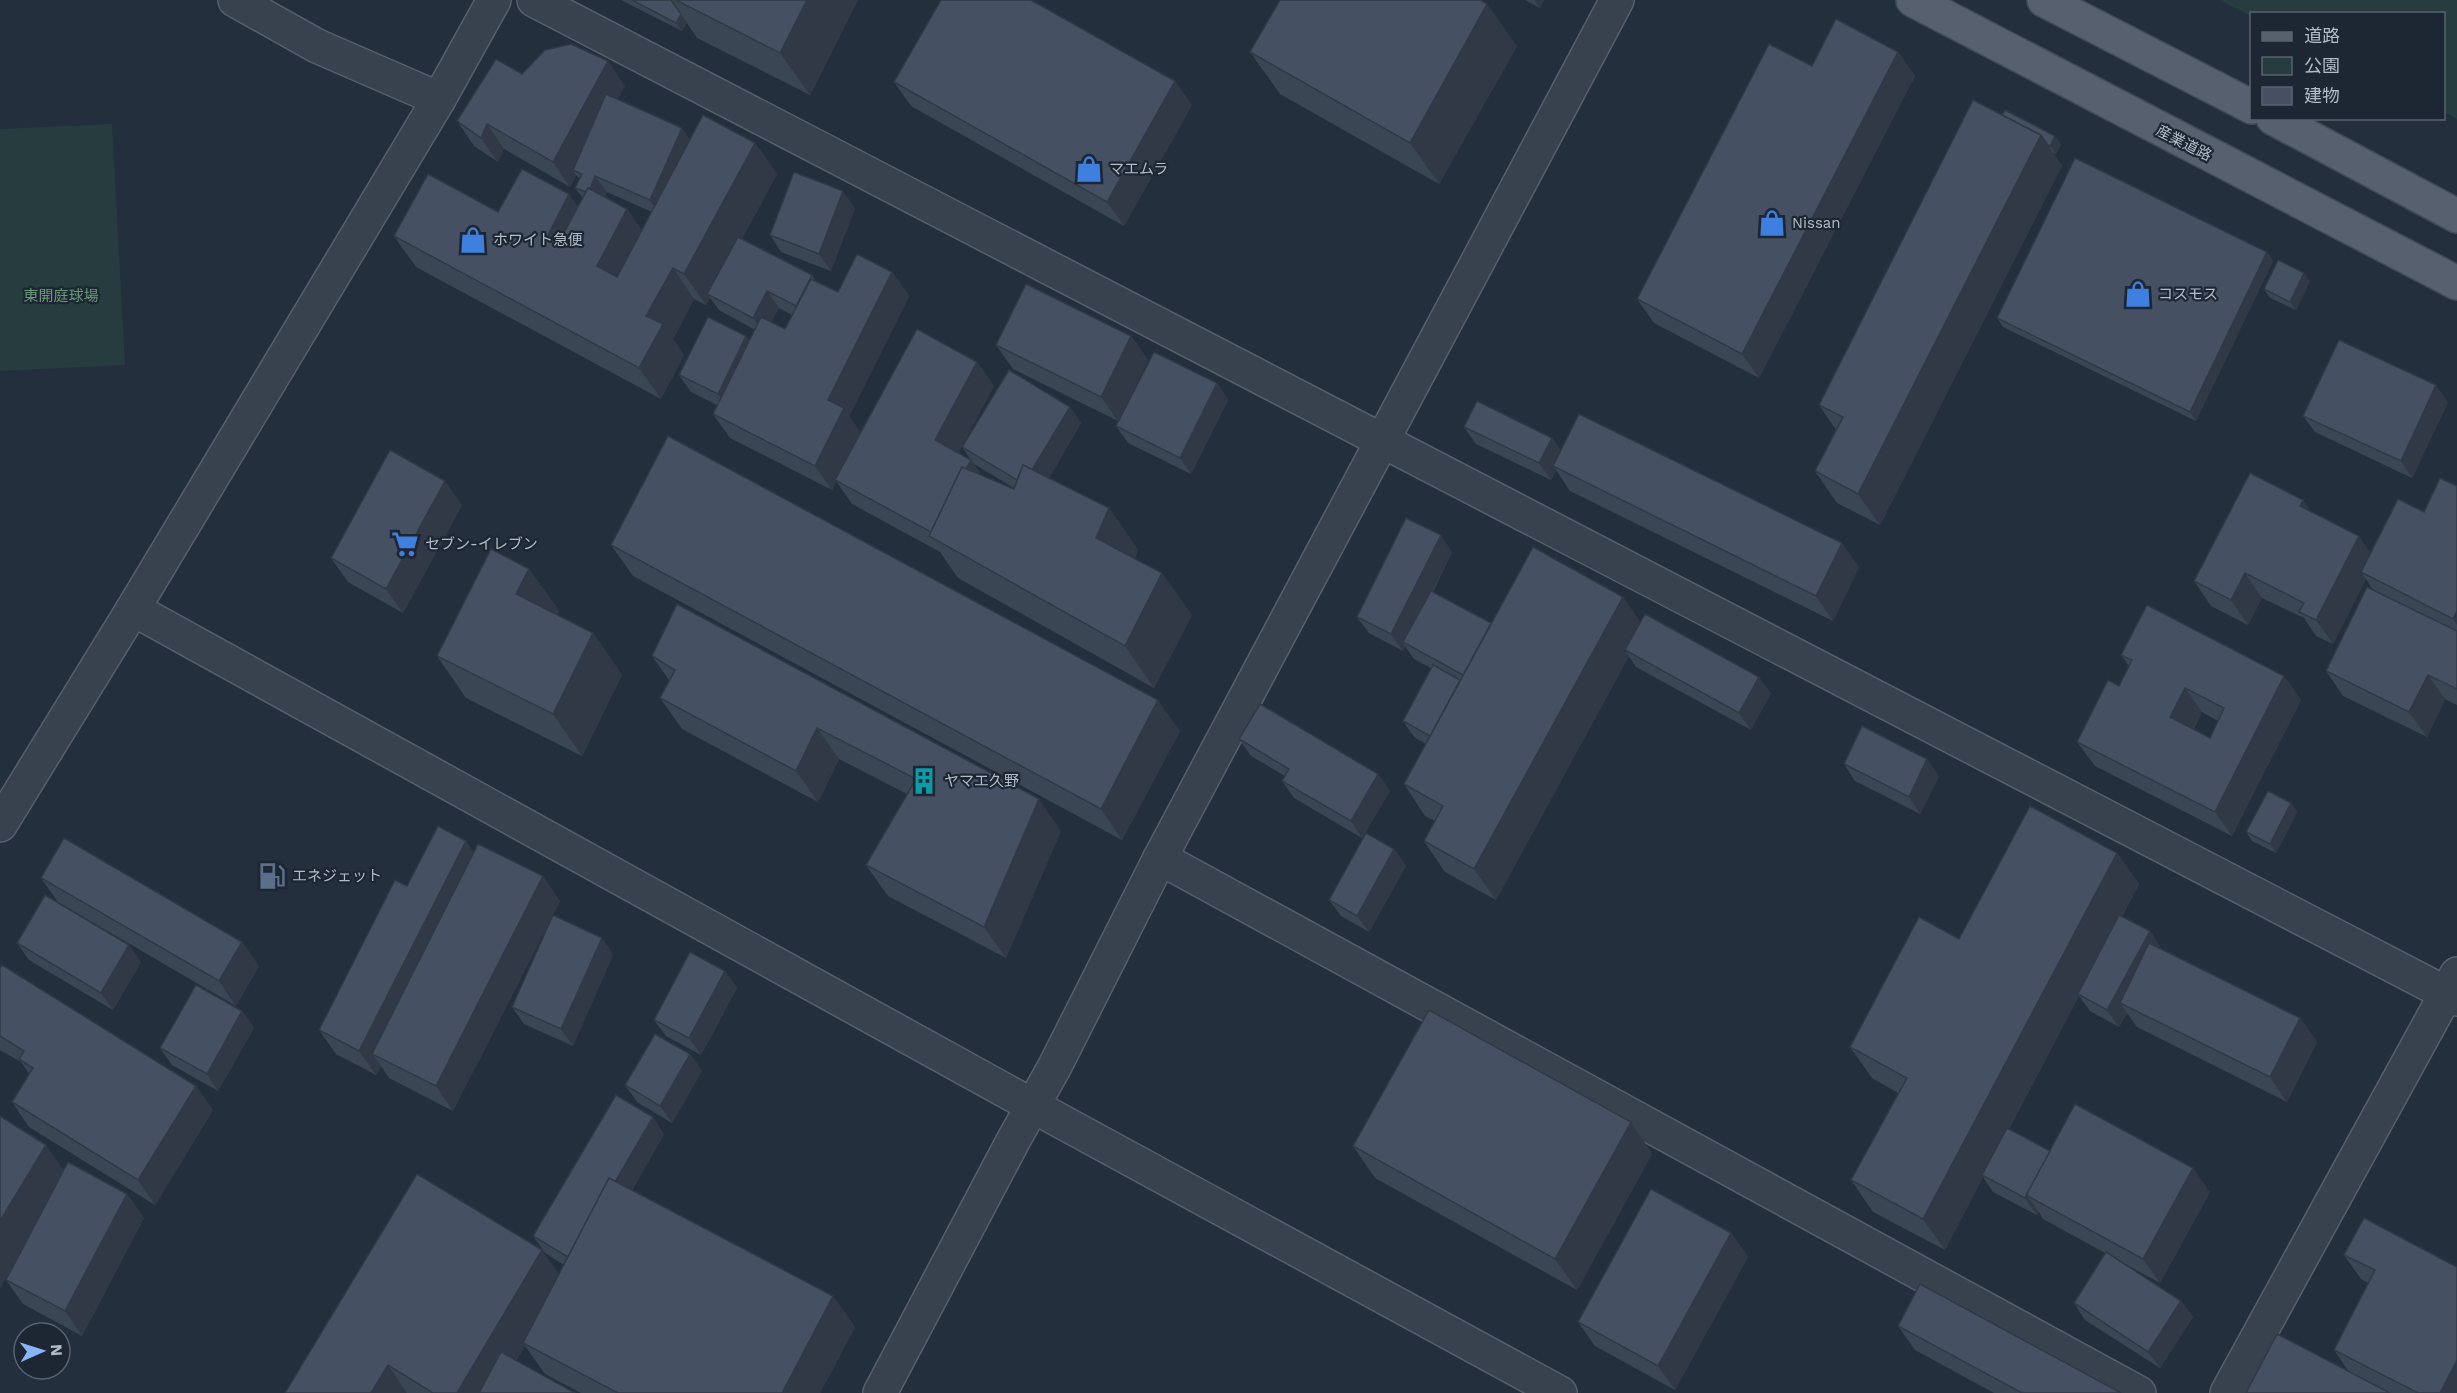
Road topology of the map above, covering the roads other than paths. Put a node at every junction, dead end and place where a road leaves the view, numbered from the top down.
1 (234, 0) edge
2 (494, 0) edge
3 (534, 0) edge
4 (1617, 0) edge
5 (1913, 0) edge
6 (2044, 0) edge
7 (439, 99) junction
8 (2250, 106) edge
9 (2277, 120) edge
10 (2457, 216) edge
11 (2457, 283) edge
12 (1383, 442) junction
13 (133, 609) junction
14 (0, 825) edge
15 (1160, 858) junction
16 (2454, 989) edge
17 (1033, 1106) junction
18 (880, 1393) edge
19 (1560, 1393) edge
20 (2139, 1393) edge
21 (2228, 1393) edge

1 - 7 street
2 - 7 street
3 - 12 street
4 - 12 street
5 - 11 main road, 産業道路
6 - 8 main road
7 - 13 street
9 - 10 main road
12 - 15 street
12 - 16 street
13 - 14 street
13 - 17 street
15 - 17 street
15 - 20 street
16 - 21 street
17 - 18 street
17 - 19 street

